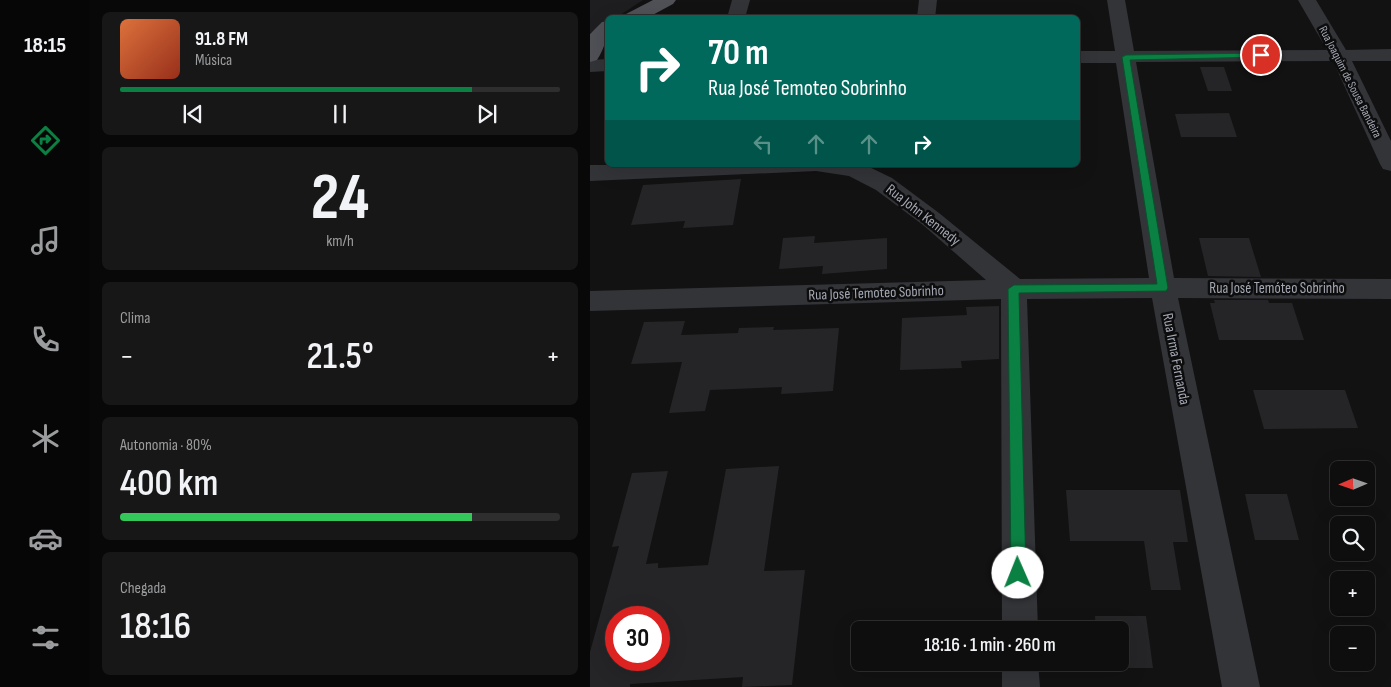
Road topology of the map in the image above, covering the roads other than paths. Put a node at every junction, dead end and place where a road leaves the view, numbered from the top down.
1 (649, 0) edge
2 (667, 0) edge
3 (741, 0) edge
4 (928, 0) edge
5 (1116, 0) edge
6 (1307, 0) edge
7 (624, 15) edge
8 (638, 15) edge
9 (737, 15) edge
10 (926, 15) edge
11 (605, 28) edge
12 (595, 52) edge
13 (1339, 54) junction
14 (1391, 55) edge
15 (1080, 57) edge
16 (1126, 57) junction
17 (605, 62) edge
18 (1391, 164) edge
19 (755, 167) edge
20 (838, 167) edge
21 (590, 173) edge
22 (1162, 288) junction
23 (1014, 289) junction
24 (1391, 289) edge
25 (590, 301) edge
26 (1020, 621) edge
27 (1020, 671) edge
28 (1021, 687) edge
29 (1241, 687) edge

1 - 7 main road
2 - 8 main road
3 - 9 street
4 - 10 street
5 - 16 street, Rua Irma Fernanda
6 - 13 street, Rua Joaquim de Sousa Bandeira
11 - 12 main road
12 - 17 street
13 - 14 street
13 - 16 street
13 - 18 street, Rua Joaquim de Sousa Bandeira
15 - 16 street
16 - 22 street, Rua Irma Fernanda
19 - 21 street
20 - 23 street, Rua John Kennedy
22 - 23 street, Rua José Temoteo Sobrinho
22 - 24 street, Rua José Temóteo Sobrinho
22 - 29 street, Rua Irma Fernanda
23 - 25 street, Rua José Temoteo Sobrinho
23 - 26 street
27 - 28 street

